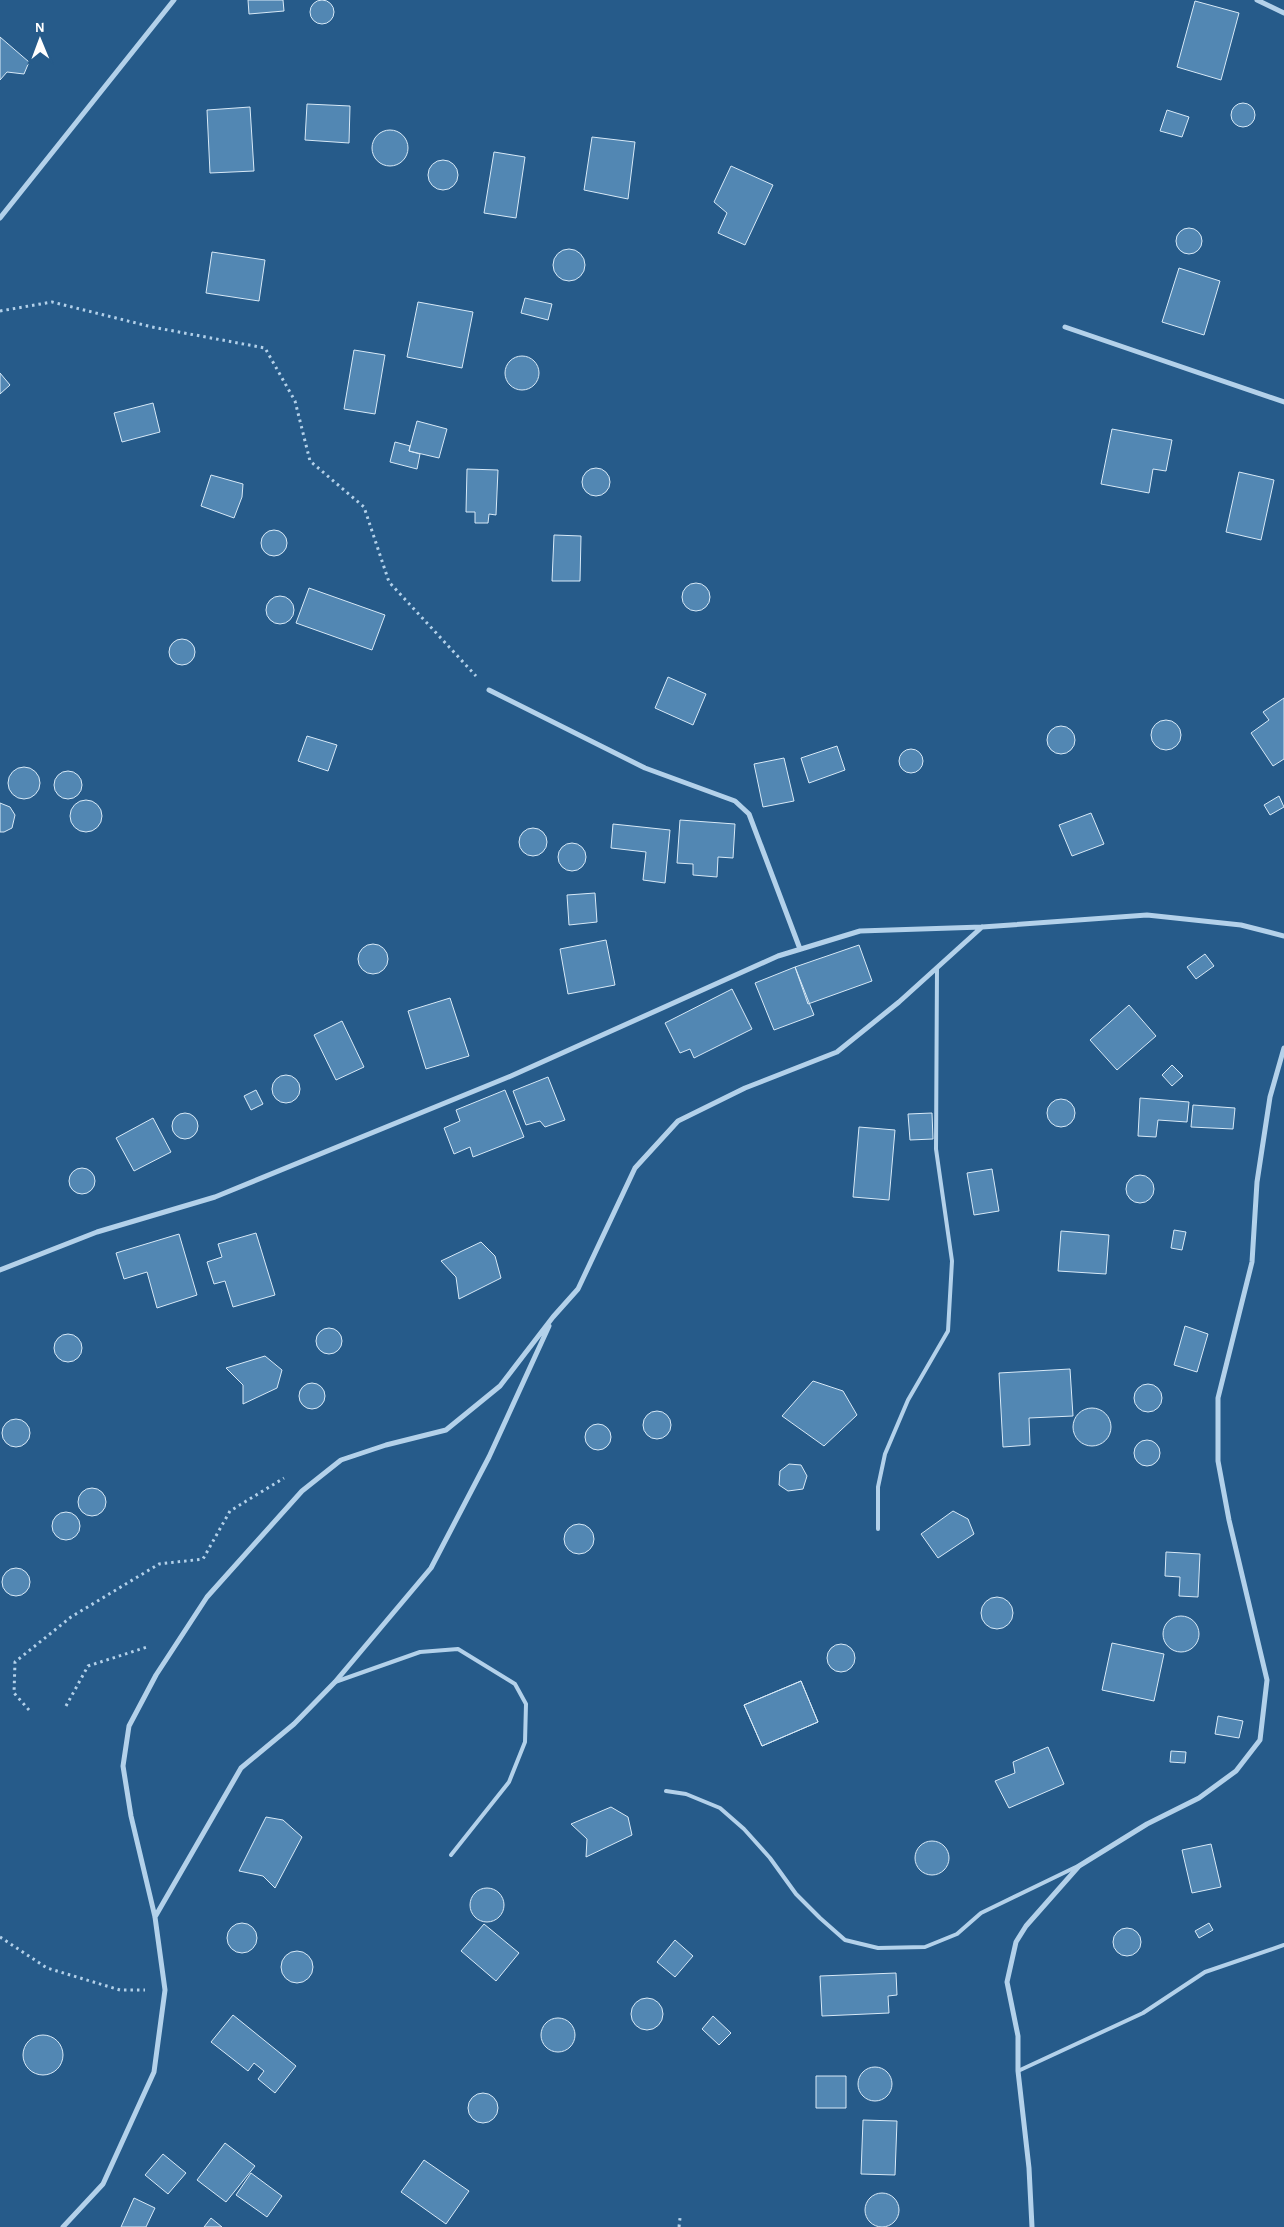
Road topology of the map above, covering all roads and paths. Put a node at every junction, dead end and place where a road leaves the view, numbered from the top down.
1 (174, 0) edge
2 (1257, 0) edge
3 (1284, 13) edge
4 (0, 218) edge
5 (0, 311) edge
6 (1065, 327) dead end
7 (1284, 402) edge
8 (489, 690) joint
9 (982, 927) junction
10 (1284, 936) edge
11 (800, 949) junction
12 (937, 968) junction
13 (1284, 1048) edge
14 (0, 1270) edge
15 (554, 1317) junction
16 (286, 1476) dead end
17 (878, 1530) dead end
18 (154, 1642) dead end
19 (335, 1682) junction
20 (66, 1706) dead end
21 (29, 1710) dead end
22 (666, 1791) dead end
23 (451, 1855) dead end
24 (1079, 1866) junction
25 (156, 1917) junction
26 (0, 1937) edge
27 (1284, 1945) edge
28 (165, 1990) junction
29 (1018, 2071) junction
30 (680, 2218) dead end
31 (63, 2227) edge
32 (679, 2227) edge
33 (1032, 2227) edge

1 - 4 street
2 - 3 street
5 - 8 path
6 - 7 street
8 - 11 street
9 - 10 street
9 - 11 street
9 - 12 street
11 - 14 street
12 - 15 street
12 - 17 lane
13 - 24 street
15 - 19 street
15 - 25 street
16 - 21 path
18 - 20 path
19 - 23 lane
19 - 25 street
22 - 24 lane
24 - 29 street
25 - 28 street
26 - 28 path
27 - 29 lane
28 - 31 street
29 - 33 street
30 - 32 path

